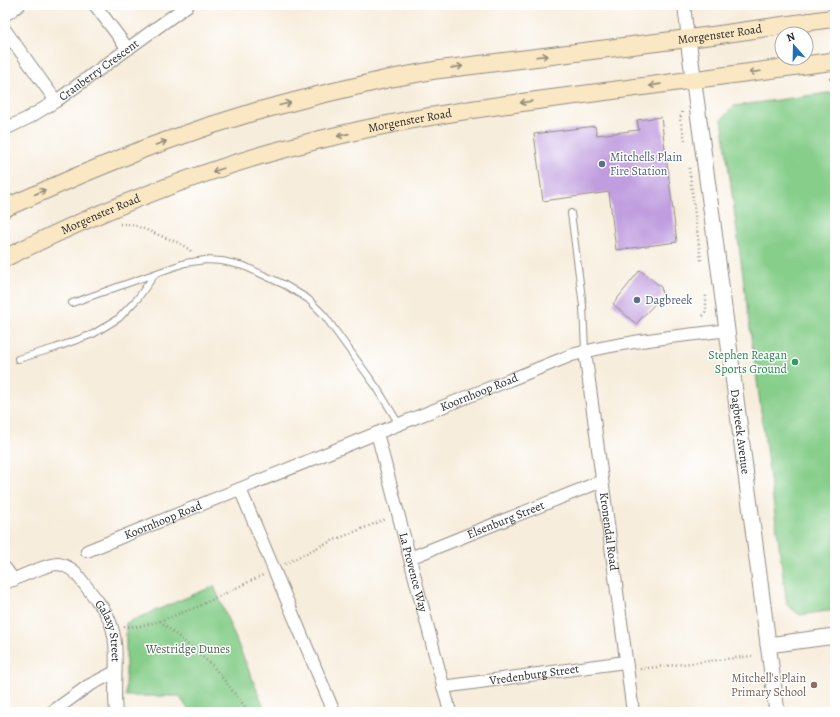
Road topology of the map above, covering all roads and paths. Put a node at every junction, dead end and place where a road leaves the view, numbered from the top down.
1 (19, 5) edge
2 (95, 5) edge
3 (188, 5) edge
4 (684, 5) edge
5 (5, 15) edge
6 (835, 18) edge
7 (5, 30) edge
8 (688, 39) junction
9 (128, 49) junction
10 (835, 61) edge
11 (693, 80) junction
12 (56, 101) junction
13 (683, 108) dead end
14 (5, 129) edge
15 (686, 147) dead end
16 (688, 162) dead end
17 (5, 208) edge
18 (571, 214) dead end
19 (114, 227) dead end
20 (5, 258) edge
21 (199, 260) junction
22 (702, 265) dead end
23 (155, 274) junction
24 (706, 293) dead end
25 (72, 303) dead end
26 (703, 316) dead end
27 (727, 330) junction
28 (586, 351) junction
29 (18, 359) dead end
30 (399, 424) junction
31 (377, 433) junction
32 (602, 481) junction
33 (240, 489) junction
34 (398, 514) junction
35 (86, 551) dead end
36 (410, 558) junction
37 (5, 568) edge
38 (274, 570) junction
39 (9, 582) edge
40 (160, 621) junction
41 (112, 627) junction
42 (835, 636) edge
43 (768, 645) junction
44 (752, 656) dead end
45 (625, 662) junction
46 (635, 670) dead end
47 (115, 672) junction
48 (443, 687) junction
49 (52, 712) edge
50 (116, 712) edge
51 (248, 712) edge
52 (334, 712) edge
53 (450, 712) edge
54 (633, 712) edge
55 (777, 712) edge

1 - 5 street
2 - 9 street
3 - 9 street, Cranberry Crescent
4 - 8 street
6 - 8 main road, Morgenster Road
7 - 12 street
8 - 11 street, Dagbreek Avenue
17 -> 8 main road, Morgenster Road
9 - 12 street, Cranberry Crescent
10 -> 11 main road, Morgenster Road
11 -> 20 main road, Morgenster Road
11 - 27 street, Dagbreek Avenue
12 - 14 street, Cranberry Crescent
13 - 15 path
16 - 22 path
18 - 28 lane
19 - 21 path
21 - 23 lane
21 - 30 lane
23 - 25 lane
23 - 29 lane
24 - 26 path
27 - 28 street, Koornhoop Road
27 - 43 street, Dagbreek Avenue
28 - 30 street, Koornhoop Road
28 - 32 street, Kronendal Road
30 - 31 street, Koornhoop Road
31 - 33 street, Koornhoop Road
31 - 34 street, La Provence Way
32 - 36 street, Elsenburg Street
32 - 45 street, Kronendal Road
33 - 35 street, Koornhoop Road
33 - 38 street
34 - 36 street, La Provence Way
34 - 38 path
36 - 48 street, La Provence Way
37 - 39 street
38 - 40 path
38 - 52 street
39 - 41 street, Galaxy Street
40 - 41 path
40 - 51 path
41 - 47 street, Galaxy Street
42 - 43 street
43 - 55 street, Dagbreek Avenue
44 - 46 path
45 - 48 street, Vredenburg Street
45 - 54 street, Kronendal Road
47 - 49 street
47 - 50 street, Galaxy Street
48 - 53 street, La Provence Way

